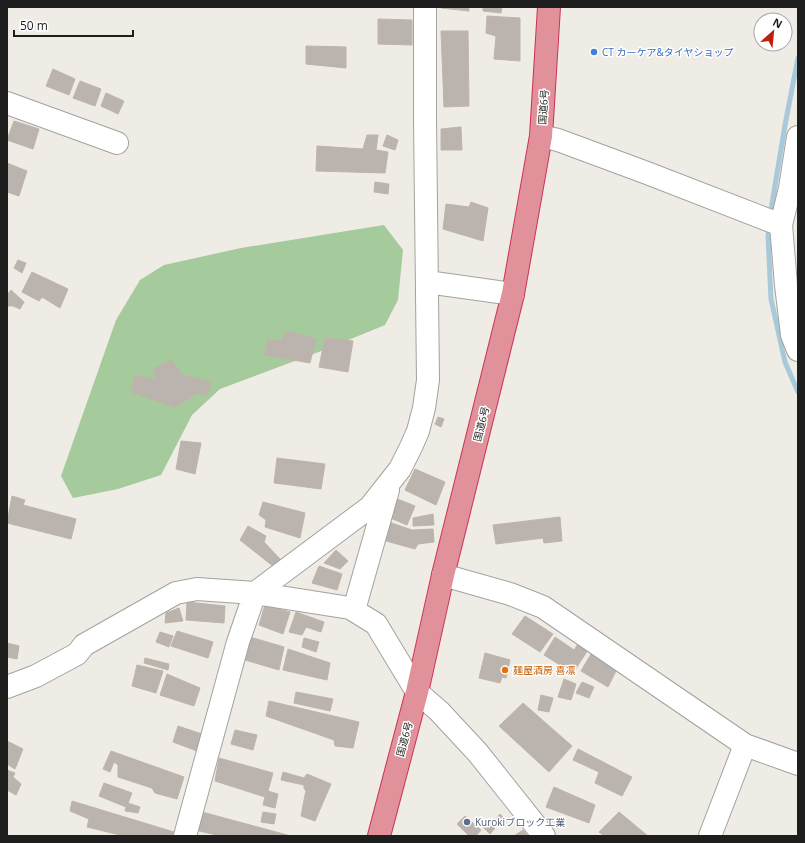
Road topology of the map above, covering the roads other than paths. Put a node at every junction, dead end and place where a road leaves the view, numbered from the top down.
1 (425, 7) edge
2 (549, 7) edge
3 (7, 103) edge
4 (541, 136) junction
5 (798, 137) edge
6 (117, 143) dead end
7 (782, 225) junction
8 (427, 282) junction
9 (513, 294) junction
10 (798, 350) edge
11 (391, 480) junction
12 (444, 575) junction
13 (256, 594) junction
14 (354, 610) junction
15 (7, 687) edge
16 (417, 692) junction
17 (745, 745) junction
18 (798, 764) edge
19 (185, 836) edge
20 (379, 836) edge
21 (544, 836) edge
22 (710, 836) edge

1 - 8 street
2 - 4 highway, 国道6号
3 - 6 street
4 - 7 street
4 - 9 highway, 国道6号
5 - 7 street
7 - 10 street
8 - 9 street
8 - 11 street
9 - 12 highway, 国道6号
11 - 13 street
11 - 14 street
12 - 16 highway, 国道6号
12 - 17 street
13 - 14 street
13 - 15 street
13 - 19 street
14 - 16 street
16 - 20 highway, 国道6号
16 - 21 street
17 - 18 street
17 - 22 street

